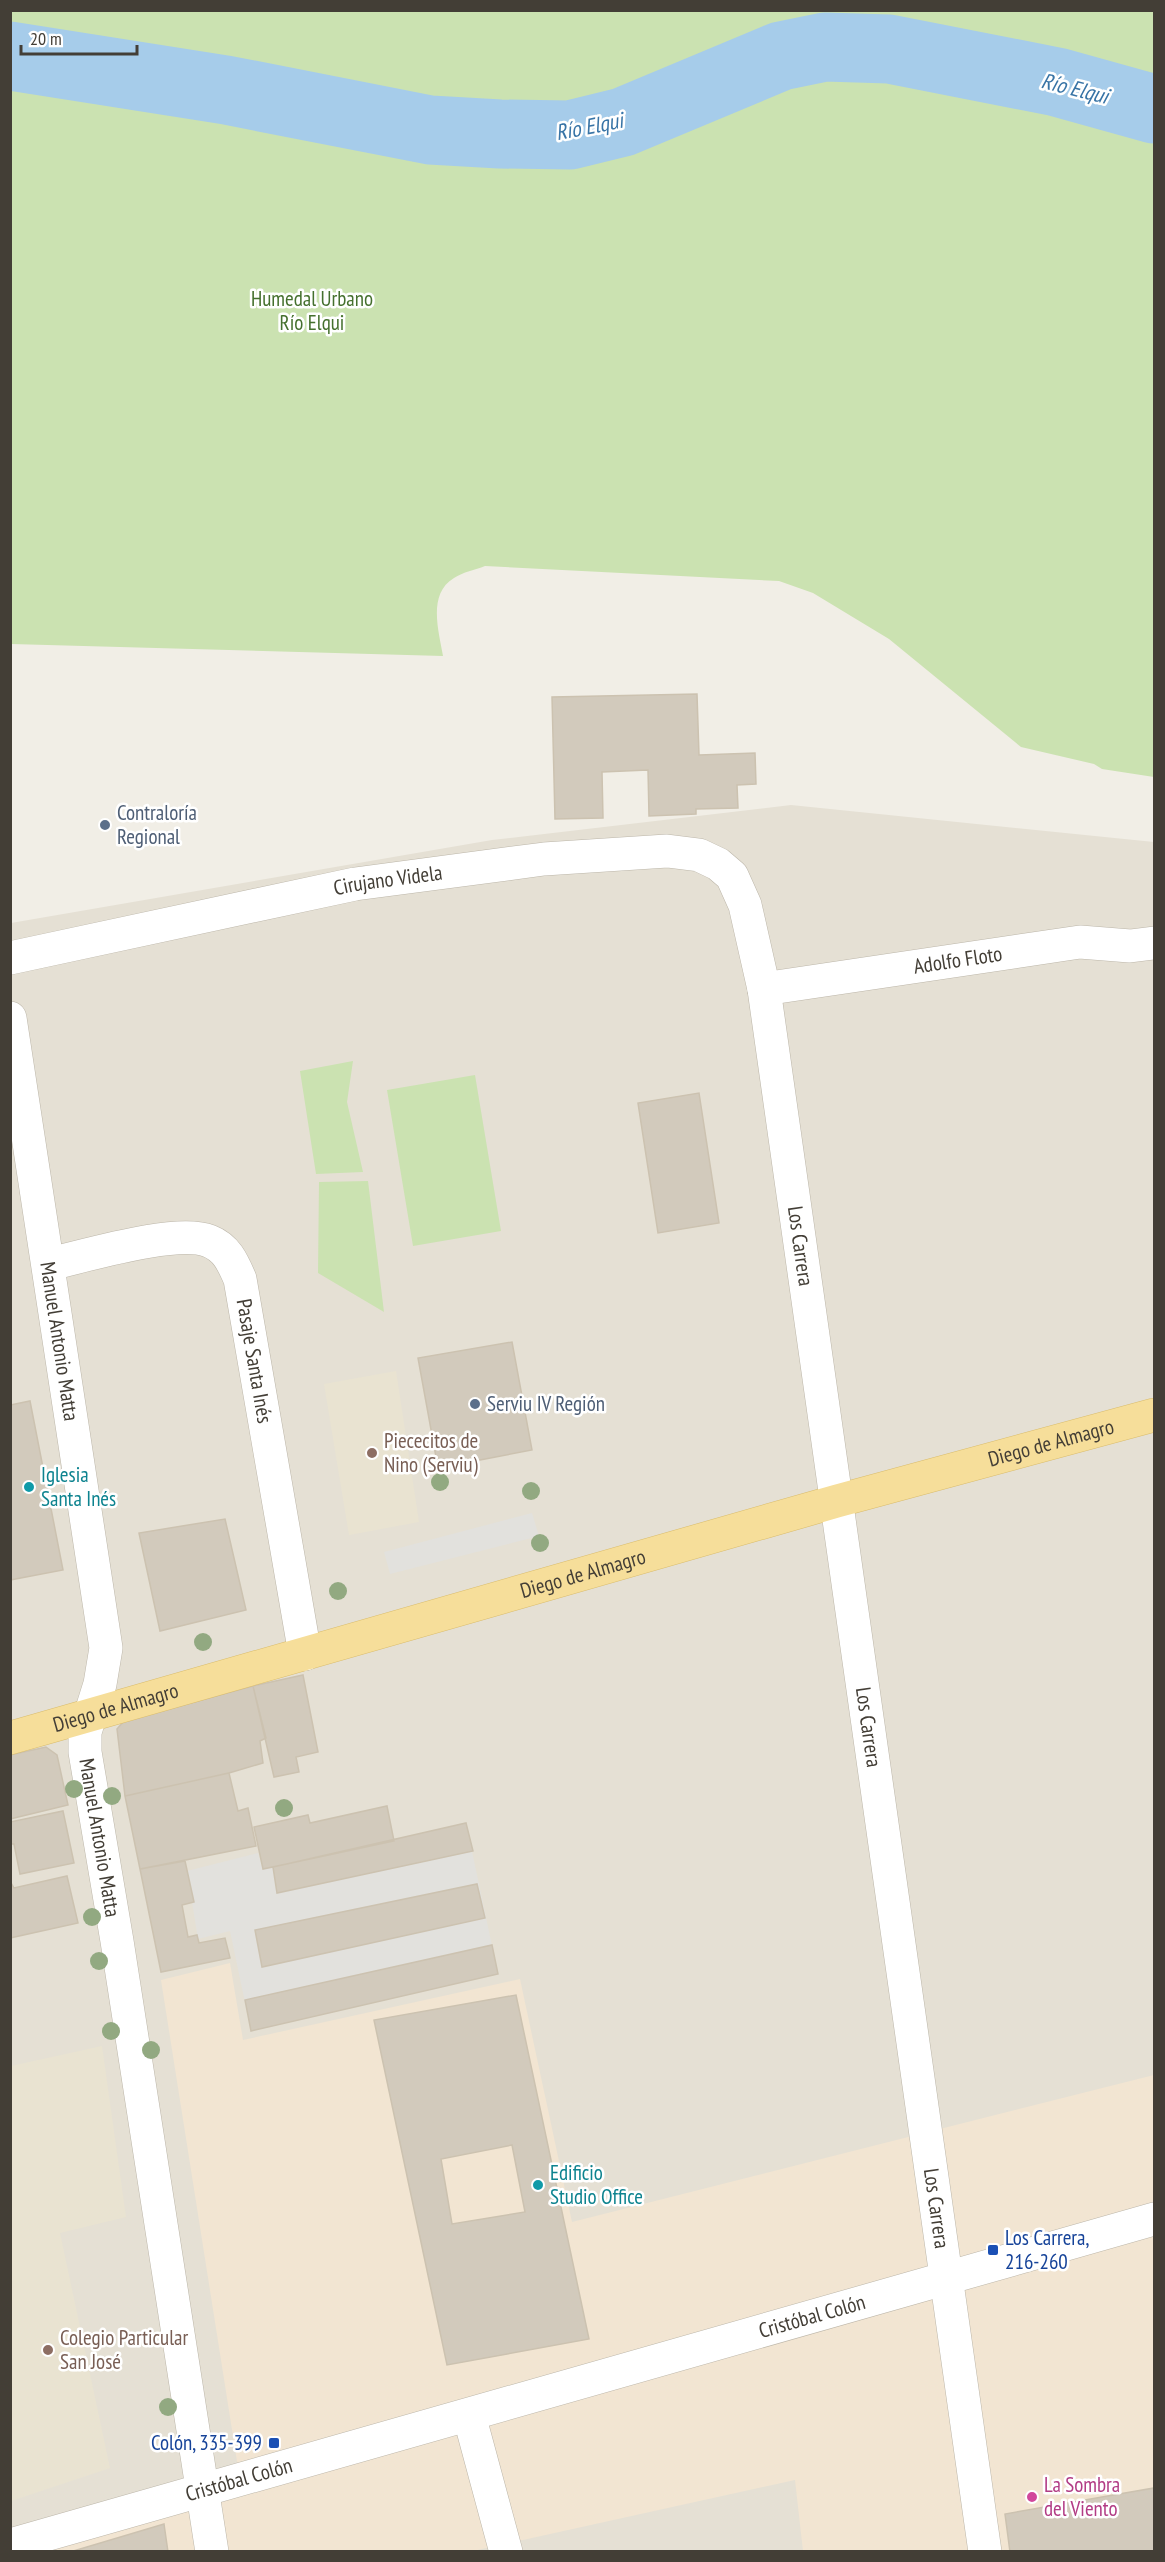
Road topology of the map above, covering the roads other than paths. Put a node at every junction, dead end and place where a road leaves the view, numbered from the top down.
1 (745, 905) joint
2 (1155, 943) edge
3 (10, 958) edge
4 (764, 989) junction
5 (10, 1018) edge
6 (49, 1264) junction
7 (1155, 1415) edge
8 (837, 1501) junction
9 (305, 1654) junction
10 (89, 1716) junction
11 (10, 1738) edge
12 (1155, 2219) edge
13 (947, 2278) junction
14 (469, 2415) junction
15 (202, 2491) junction
16 (10, 2545) edge
17 (212, 2552) edge
18 (506, 2552) edge
19 (985, 2552) edge

1 - 3 street, Cirujano Videla
1 - 4 street, Los Carrera
2 - 4 street, Adolfo Floto
4 - 8 street, Los Carrera
5 - 6 street, Manuel Antonio Matta
6 - 9 street, Pasaje Santa Inés
6 - 10 street, Manuel Antonio Matta
7 - 8 main road, Diego de Almagro
8 - 9 main road, Diego de Almagro
8 - 13 street, Los Carrera
9 - 10 main road, Diego de Almagro
10 - 11 main road, Diego de Almagro
10 - 15 street, Manuel Antonio Matta
12 - 13 street, Cristóbal Colón
13 - 14 street, Cristóbal Colón
13 - 19 street, Los Carrera
14 - 15 street, Cristóbal Colón
14 - 18 street
15 - 16 street, Cristóbal Colón
15 - 17 street, Manuel Antonio Matta

